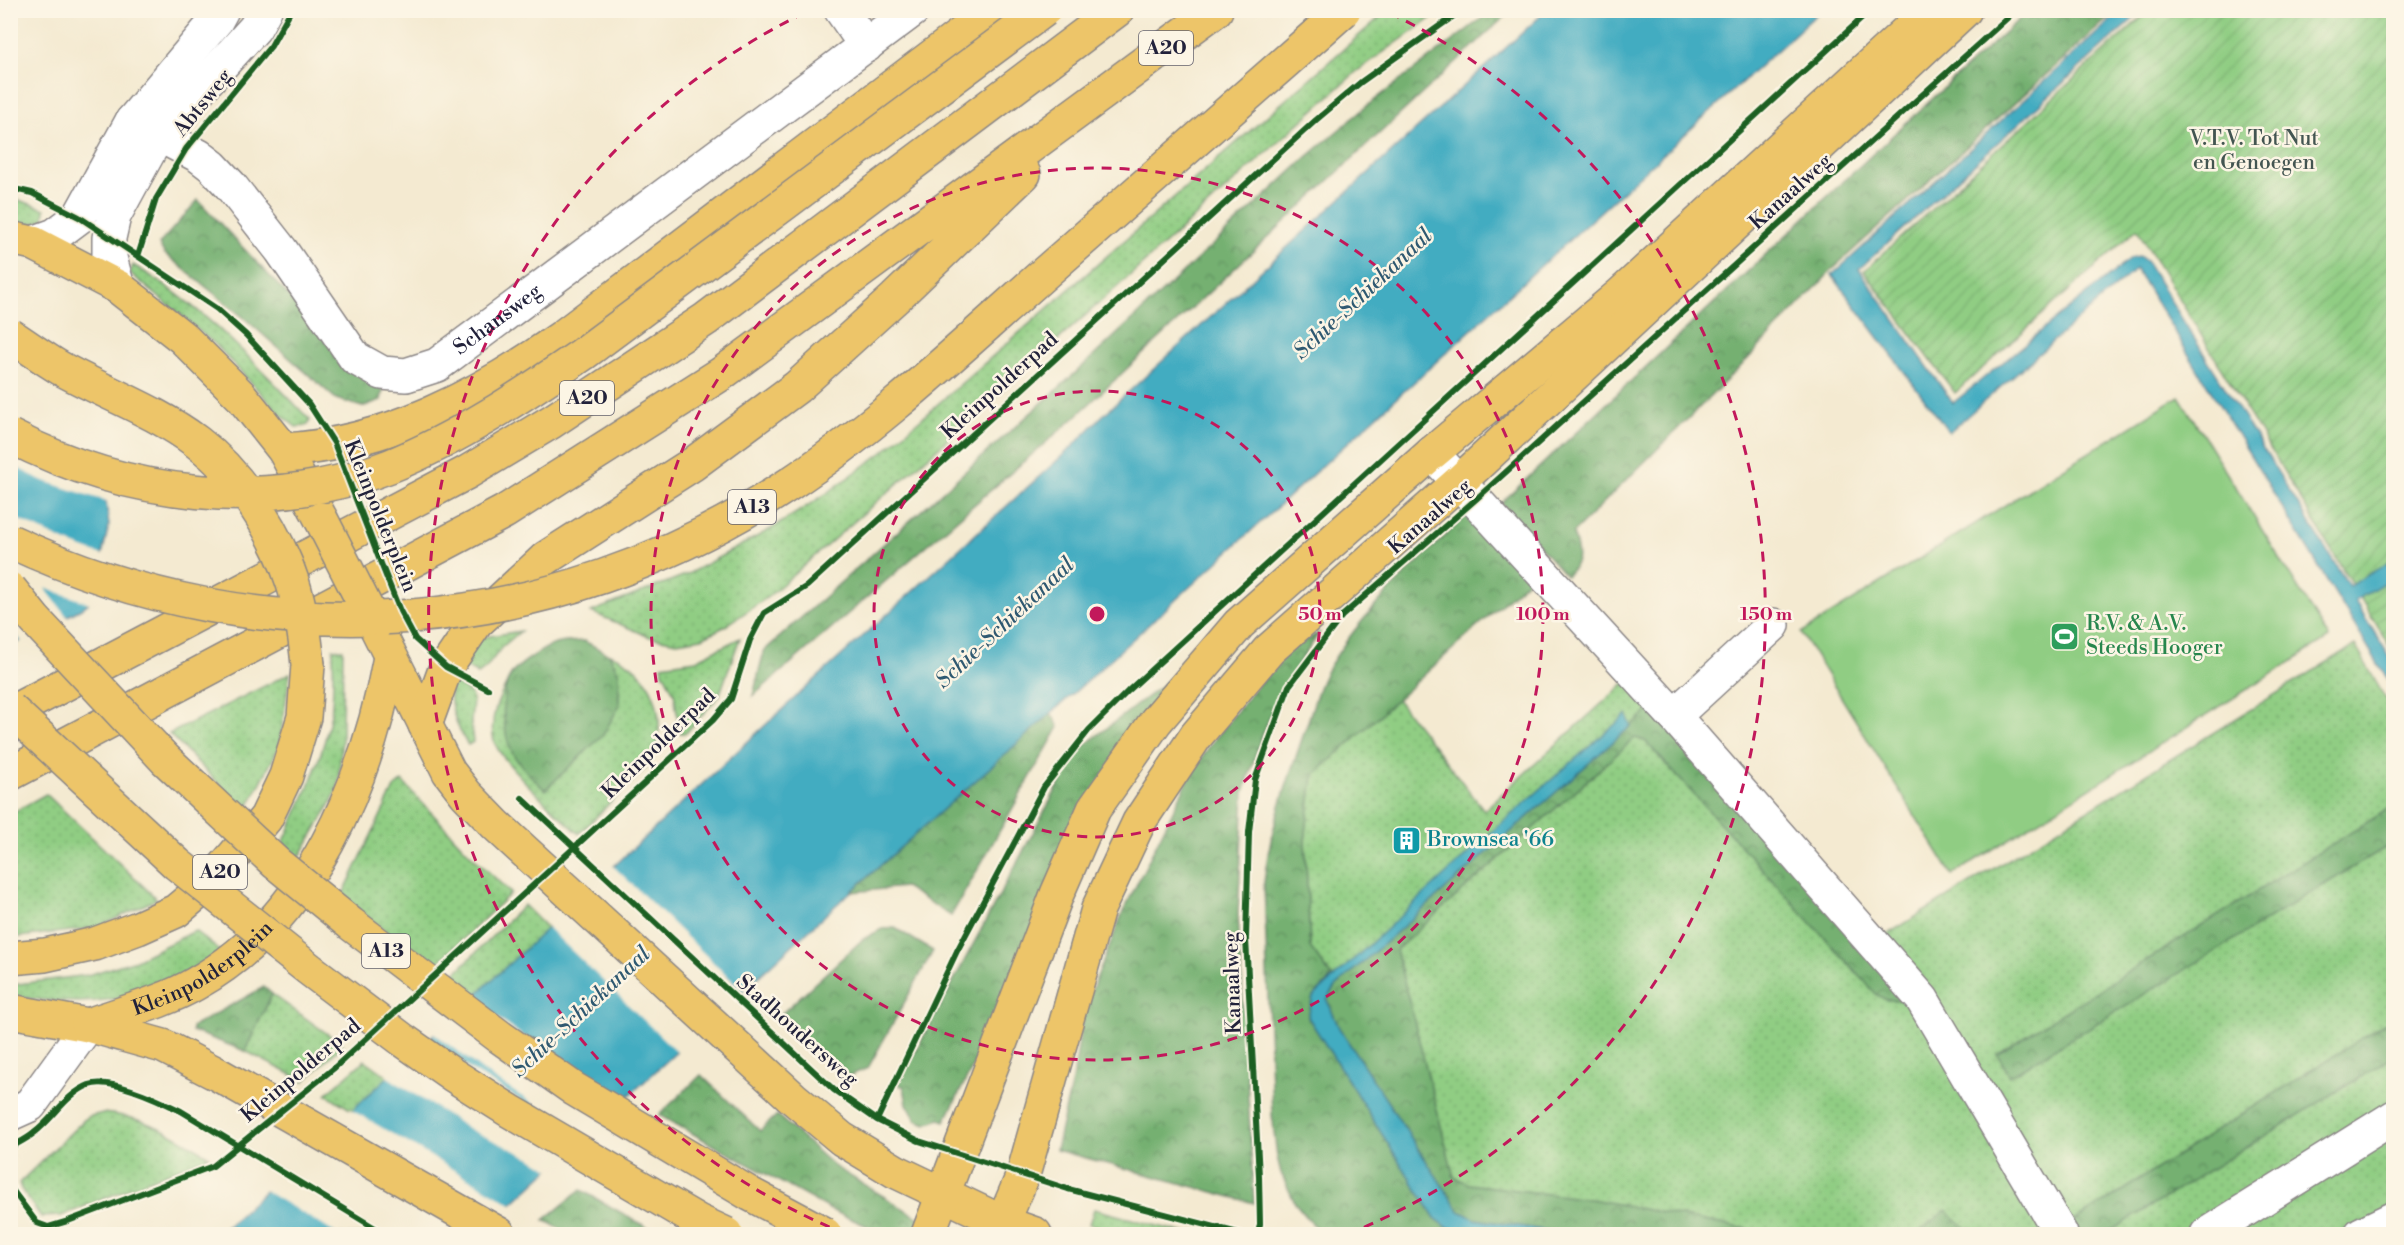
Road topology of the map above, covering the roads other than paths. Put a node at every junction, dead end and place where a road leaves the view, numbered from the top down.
1 (222, 10) edge
2 (265, 10) edge
3 (841, 10) edge
4 (913, 10) edge
5 (993, 10) edge
6 (1044, 10) edge
7 (1117, 10) edge
8 (1216, 10) edge
9 (1344, 10) edge
10 (1930, 10) edge
11 (1965, 10) edge
12 (866, 46) junction
13 (1116, 86) junction
14 (145, 128) junction
15 (22, 240) edge
16 (118, 287) junction
17 (10, 335) edge
18 (10, 436) edge
19 (284, 450) junction
20 (1432, 453) junction
21 (1459, 482) junction
22 (10, 541) edge
23 (10, 589) edge
24 (1773, 625) dead end
25 (390, 657) junction
26 (10, 711) edge
27 (1674, 716) junction
28 (425, 725) junction
29 (10, 774) edge
30 (10, 958) edge
31 (10, 1011) edge
32 (88, 1025) junction
33 (10, 1114) edge
34 (2394, 1117) edge
35 (944, 1194) junction
36 (2394, 1218) edge
37 (1001, 1229) edge
38 (499, 1234) edge
39 (726, 1234) edge
40 (825, 1234) edge
41 (928, 1234) edge
42 (1035, 1234) edge
43 (2061, 1234) edge
44 (2207, 1234) edge
45 (2361, 1234) edge

1 - 14 street, Abtsweg
2 - 14 street, Abtsweg
3 - 12 street
4 - 12 street, Schansweg
5 - 19 main road
6 - 18 main road, A20, bridge
7 - 26 main road, A20
8 - 13 main road, A20
9 - 22 main road, A13, bridge
10 - 20 main road, Kanaalweg
11 - 21 main road, Kanaalweg
12 - 14 street, Schansweg
13 - 28 main road, A20
13 - 29 main road, A20
14 - 15 street, Abtsweg
14 - 16 street, Abtsweg
15 - 16 main road
16 - 19 main road
17 - 30 main road, A20, bridge
19 - 25 main road, bridge
20 - 21 street, Kanaalweg
20 - 35 main road, Kanaalweg
21 - 27 street
21 - 37 main road, Kanaalweg
23 - 40 main road, A13, bridge
24 - 27 street
25 - 28 main road
25 - 32 main road, Kleinpolderplein
26 - 39 main road, bridge
27 - 43 street
28 - 35 main road
31 - 32 main road
32 - 33 street
32 - 38 main road
34 - 44 street
35 - 37 main road
35 - 41 main road
36 - 45 street
37 - 42 main road

